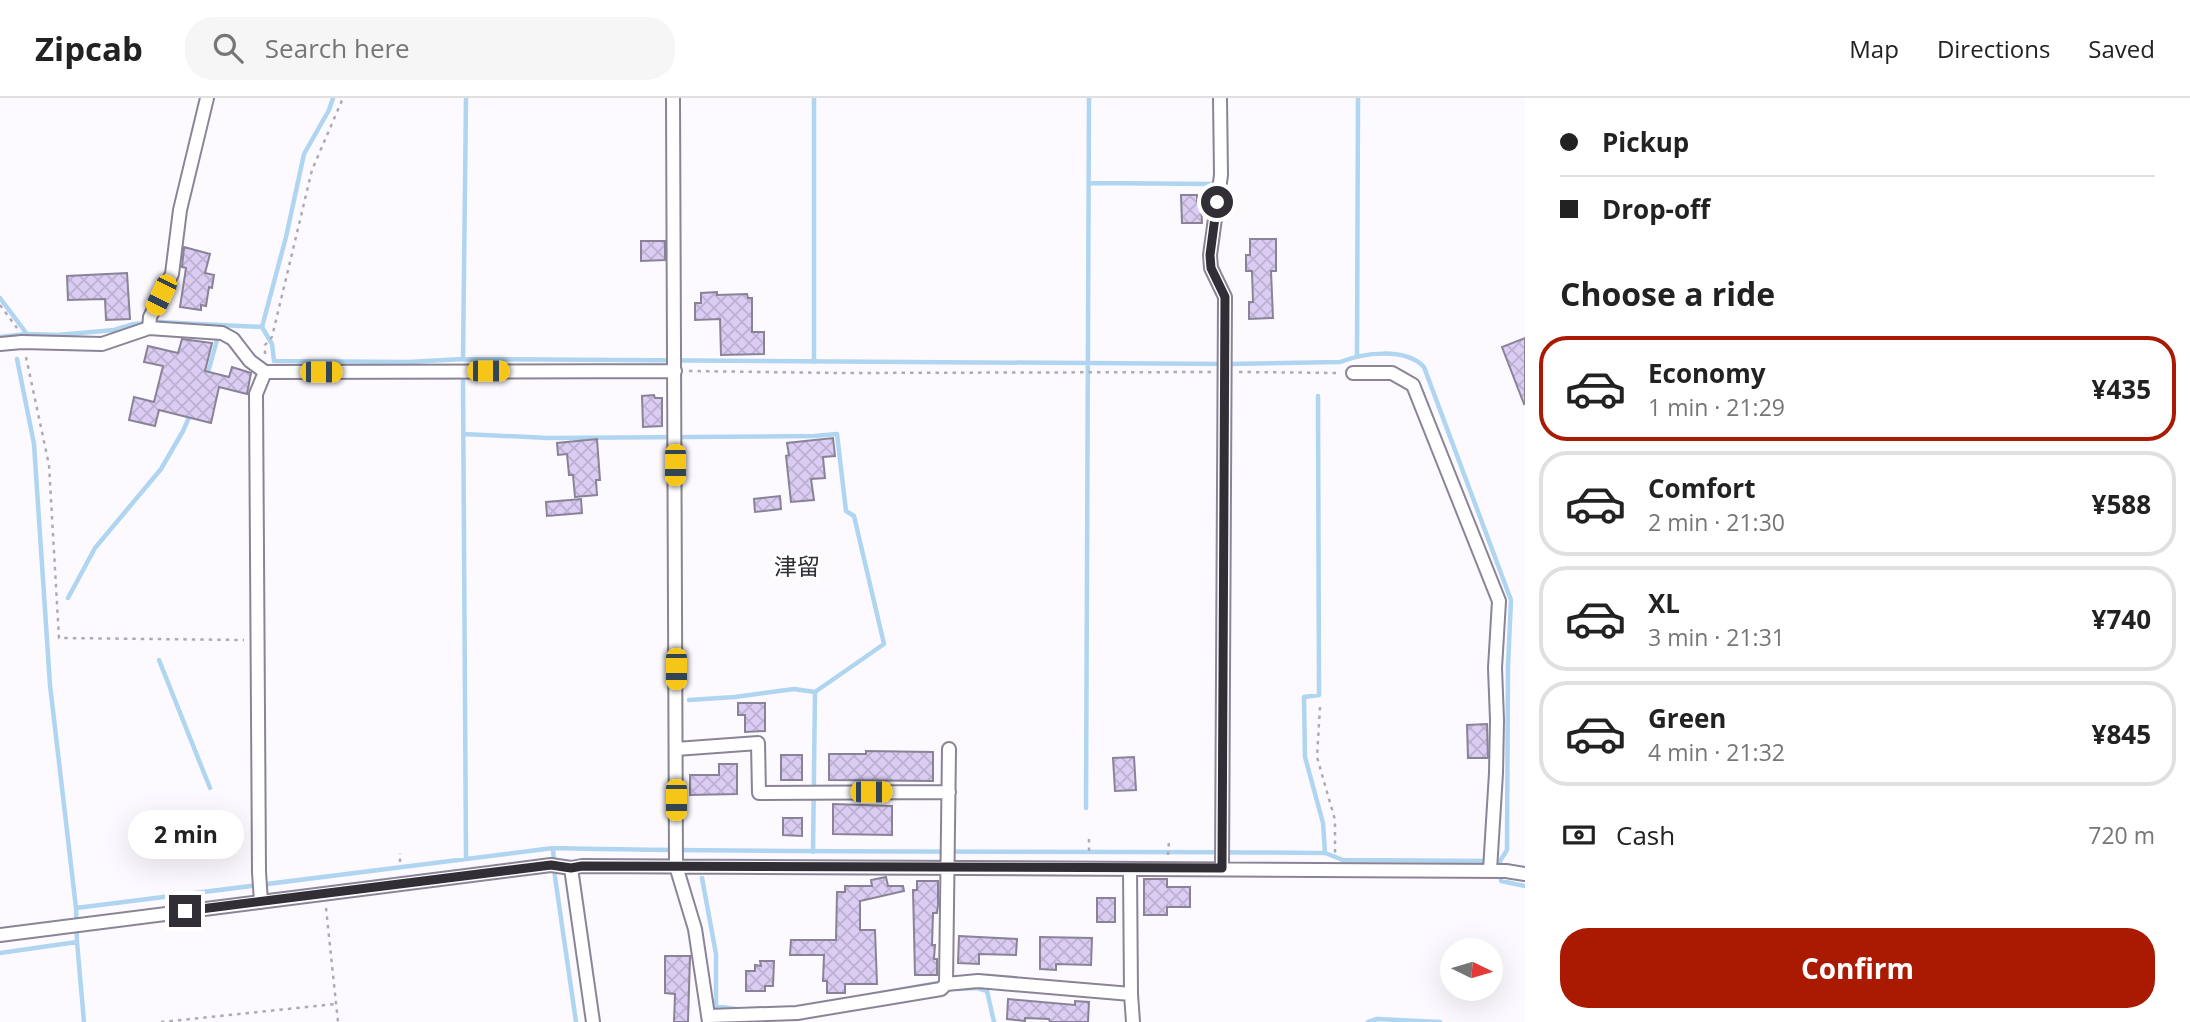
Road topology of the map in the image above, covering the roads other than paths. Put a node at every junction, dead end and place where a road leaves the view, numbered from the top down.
1 (207, 98) edge
2 (673, 98) edge
3 (1220, 98) edge
4 (150, 323) junction
5 (0, 344) edge
6 (675, 364) junction
7 (265, 372) junction
8 (1359, 373) dead end
9 (676, 749) junction
10 (949, 749) dead end
11 (949, 792) junction
12 (948, 864) junction
13 (561, 866) junction
14 (676, 866) junction
15 (1495, 866) junction
16 (1222, 868) junction
17 (1130, 869) junction
18 (1525, 874) edge
19 (261, 902) junction
20 (0, 935) edge
21 (944, 987) junction
22 (1131, 994) junction
23 (709, 1019) edge
24 (593, 1022) edge
25 (1133, 1022) edge

1 - 4 street
2 - 6 street
3 - 16 street
4 - 5 street
4 - 7 street
6 - 7 street
6 - 9 street
7 - 19 street
8 - 15 street
9 - 11 street
9 - 14 street
10 - 11 street
11 - 12 street
12 - 14 street
12 - 17 street
12 - 21 street
13 - 14 street
13 - 19 street
13 - 24 street
14 - 23 street
15 - 16 street
15 - 18 street
16 - 17 street
17 - 22 street
19 - 20 street
21 - 22 street
21 - 23 street
22 - 25 street

